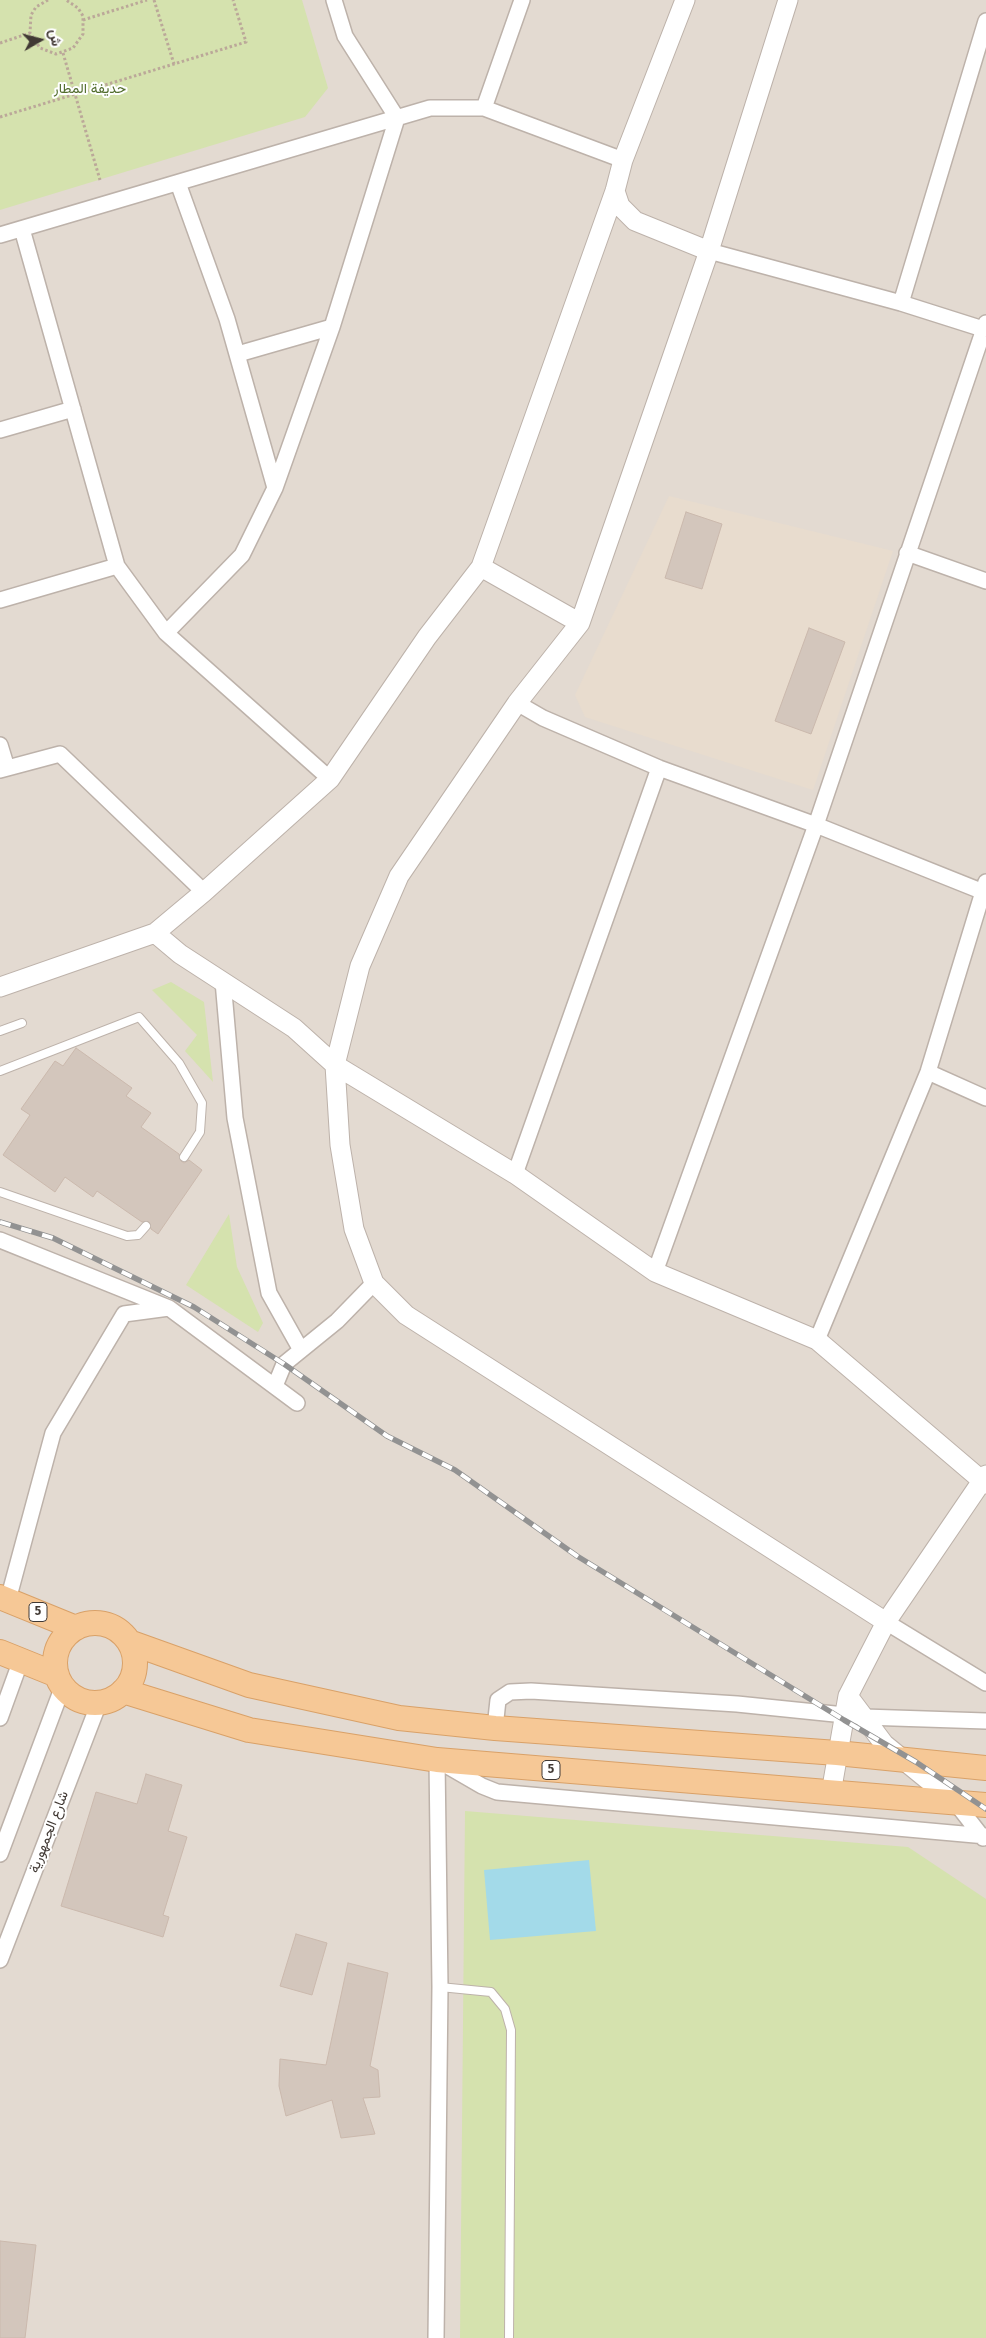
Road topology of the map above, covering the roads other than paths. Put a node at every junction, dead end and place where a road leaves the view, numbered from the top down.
1 (334, 0) edge
2 (522, 0) edge
3 (685, 0) edge
4 (788, 0) edge
5 (986, 21) edge
6 (484, 108) junction
7 (397, 118) junction
8 (623, 160) junction
9 (178, 183) junction
10 (615, 191) junction
11 (22, 228) junction
12 (0, 235) edge
13 (709, 251) junction
14 (901, 303) junction
15 (984, 326) edge
16 (332, 327) junction
17 (238, 354) junction
18 (73, 409) junction
19 (0, 430) edge
20 (275, 488) junction
21 (907, 553) junction
22 (117, 566) junction
23 (481, 567) junction
24 (986, 581) edge
25 (0, 600) edge
26 (580, 623) junction
27 (166, 633) junction
28 (517, 703) junction
29 (0, 745) edge
30 (659, 768) junction
31 (3, 769) edge
32 (330, 779) junction
33 (816, 825) junction
34 (985, 888) edge
35 (204, 892) junction
36 (155, 933) junction
37 (223, 981) junction
38 (0, 987) edge
39 (22, 1023) dead end
40 (0, 1031) edge
41 (334, 1065) junction
42 (0, 1071) edge
43 (928, 1072) junction
44 (986, 1098) edge
45 (184, 1157) dead end
46 (515, 1174) junction
47 (0, 1192) edge
48 (146, 1226) dead end
49 (0, 1240) edge
50 (655, 1272) junction
51 (374, 1283) junction
52 (169, 1308) junction
53 (817, 1340) junction
54 (301, 1350) junction
55 (275, 1386) junction
56 (297, 1403) dead end
57 (985, 1480) edge
58 (4, 1599) edge
59 (886, 1622) junction
60 (76, 1628) junction
61 (129, 1642) junction
62 (11, 1656) edge
63 (60, 1681) junction
64 (986, 1683) edge
65 (124, 1691) junction
66 (848, 1696) junction
67 (99, 1703) junction
68 (845, 1715) junction
69 (864, 1717) junction
70 (0, 1718) edge
71 (986, 1721) edge
72 (495, 1728) junction
73 (837, 1754) junction
74 (437, 1760) junction
75 (903, 1760) junction
76 (986, 1768) edge
77 (831, 1793) junction
78 (955, 1802) junction
79 (986, 1805) edge
80 (984, 1838) edge
81 (0, 1854) edge
82 (0, 1960) edge
83 (440, 1987) junction
84 (436, 2338) edge
85 (509, 2338) edge

1 - 7 street
2 - 6 street
3 - 8 street
4 - 13 street
5 - 14 street
6 - 7 street
6 - 8 street
7 - 9 street
7 - 16 street
8 - 10 street
9 - 11 street
9 - 17 street
10 - 13 street
10 - 23 street
11 - 12 street
11 - 18 street
13 - 14 street
13 - 26 street
14 - 15 street
15 - 21 street
16 - 17 street
16 - 20 street
17 - 20 street
18 - 19 street
18 - 22 street
20 - 27 street
21 - 24 street
21 - 33 street
22 - 25 street
22 - 27 street
23 - 26 street
23 - 32 street
26 - 28 street
27 - 32 street
28 - 30 street
28 - 41 street
29 - 31 street
30 - 33 street
30 - 46 street
31 - 35 street
32 - 35 street
33 - 34 street
33 - 50 street
34 - 43 street
35 - 36 street
36 - 37 street
36 - 38 street
37 - 41 street
37 - 54 street
39 - 40 lane
41 - 46 street
41 - 51 street
42 - 45 lane
43 - 44 street
43 - 53 street
46 - 50 street
47 - 48 lane
49 - 52 street
50 - 53 street
51 - 54 street
51 - 59 street
52 - 55 street
52 - 58 street
53 - 57 street
54 - 55 street
55 - 56 street
57 - 59 street
58 - 60 main road, 5
59 - 64 street
59 - 66 street
60 - 61 main road
60 - 63 main road
61 - 65 main road
61 - 72 main road
62 - 63 main road
62 - 70 street
63 - 67 main road
63 - 81 street
65 - 67 main road
65 - 74 main road, 5
66 - 68 street
66 - 69 street
67 - 82 street, شارع الجمهورية
68 - 69 street
68 - 72 street
68 - 73 street
69 - 71 street
69 - 75 street
72 - 73 main road
73 - 75 main road
73 - 77 street
74 - 77 main road, 5
74 - 80 street
74 - 83 street
75 - 76 main road
75 - 78 street
77 - 78 main road, 5
78 - 79 main road, 5
78 - 80 street
83 - 84 street
83 - 85 lane

